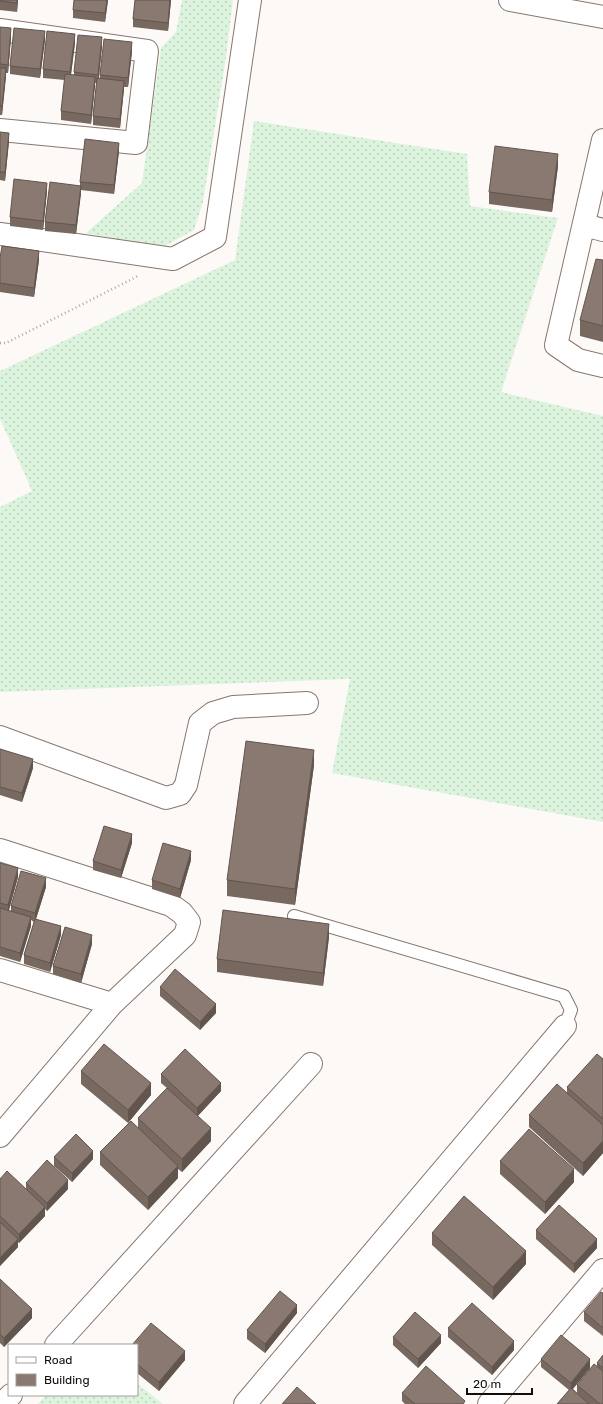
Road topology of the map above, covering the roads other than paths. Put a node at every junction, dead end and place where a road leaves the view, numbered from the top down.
1 (250, 0) edge
2 (520, 1) edge
3 (603, 17) edge
4 (0, 30) edge
5 (0, 130) edge
6 (603, 140) edge
7 (593, 227) edge
8 (0, 234) edge
9 (603, 366) edge
10 (307, 703) dead end
11 (0, 737) edge
12 (0, 850) edge
13 (294, 916) dead end
14 (0, 970) edge
15 (112, 1004) junction
16 (565, 1026) joint
17 (311, 1064) dead end
18 (4, 1126) edge
19 (603, 1270) edge
20 (57, 1344) edge
21 (9, 1396) edge
22 (2, 1404) edge
23 (245, 1404) edge
24 (489, 1404) edge

1 - 8 street
2 - 3 street
4 - 5 street
6 - 7 street
7 - 9 street
10 - 11 street
12 - 15 street
13 - 16 lane
14 - 15 street
15 - 18 street
16 - 23 street
17 - 20 street
19 - 24 street
21 - 22 street

